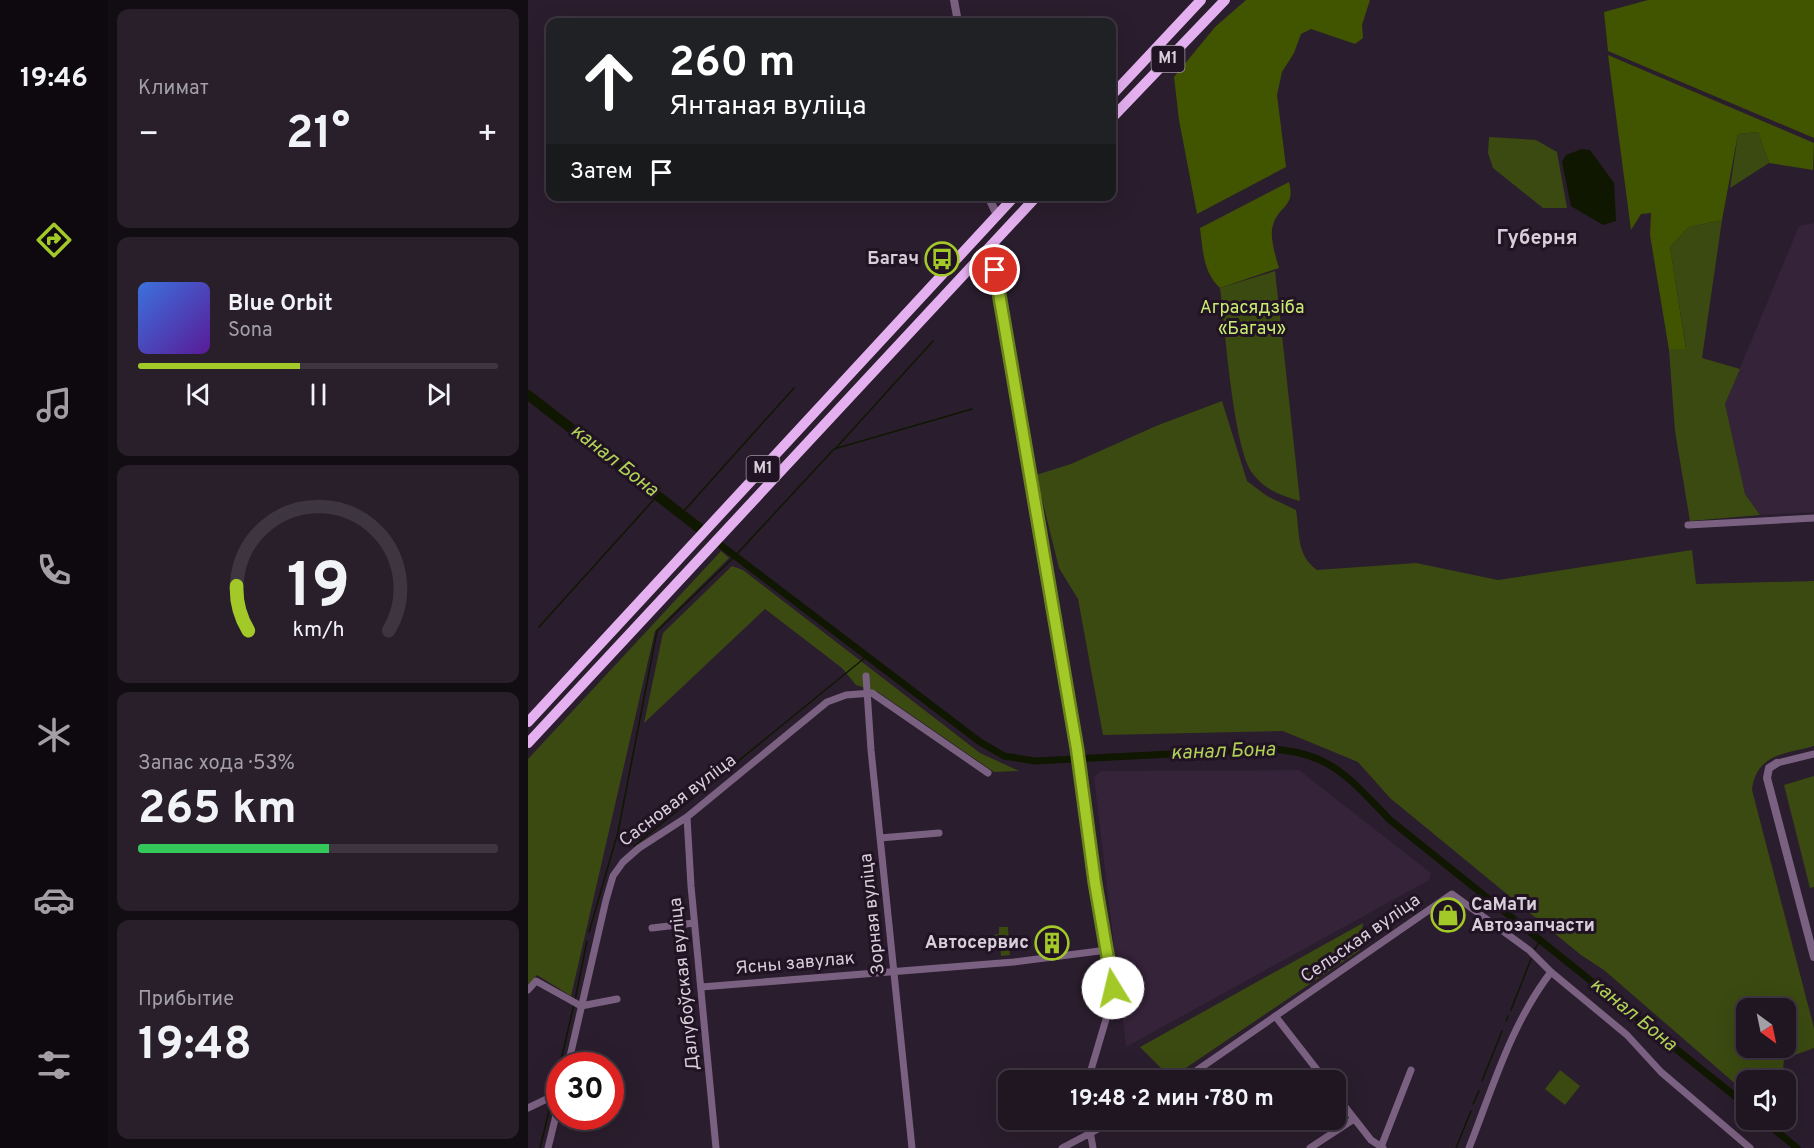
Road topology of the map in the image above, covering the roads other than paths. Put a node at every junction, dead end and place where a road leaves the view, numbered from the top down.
1 (954, 0) edge
2 (1201, 0) edge
3 (1225, 0) edge
4 (957, 18) edge
5 (1116, 91) edge
6 (1116, 114) edge
7 (990, 201) edge
8 (1011, 201) edge
9 (1032, 201) edge
10 (998, 216) junction
11 (990, 247) junction
12 (1814, 518) edge
13 (1688, 525) dead end
14 (866, 676) dead end
15 (867, 692) junction
16 (528, 722) edge
17 (528, 743) edge
18 (1814, 754) edge
19 (1777, 764) joint
20 (988, 773) dead end
21 (687, 817) junction
22 (939, 833) dead end
23 (880, 838) junction
24 (694, 924) junction
25 (652, 928) dead end
26 (1107, 950) junction
27 (1814, 957) edge
28 (893, 971) junction
29 (1551, 972) junction
30 (701, 987) junction
31 (528, 990) edge
32 (617, 999) dead end
33 (581, 1006) junction
34 (1276, 1017) junction
35 (570, 1052) edge
36 (1091, 1070) edge
37 (1198, 1070) edge
38 (1317, 1070) edge
39 (1411, 1070) dead end
40 (546, 1101) edge
41 (528, 1108) edge
42 (1346, 1108) edge
43 (1354, 1119) junction
44 (551, 1130) edge
45 (1089, 1131) joint
46 (548, 1148) edge
47 (716, 1148) edge
48 (912, 1148) edge
49 (1062, 1148) edge
50 (1093, 1148) edge
51 (1310, 1148) edge
52 (1382, 1148) edge
53 (1469, 1148) edge
54 (1750, 1148) edge

1 - 4 street
2 - 5 highway, М1
3 - 6 highway, М1
7 - 10 street
8 - 10 highway, М1
9 - 11 highway, М1
10 - 16 highway, М1
11 - 17 highway, М1
11 - 26 street
12 - 13 street
14 - 15 street, Зорная вуліца
15 - 20 street
15 - 21 street, Сасновая вуліца
15 - 23 street, Зорная вуліца
18 - 19 street
19 - 27 street
21 - 24 street, Далубоўская вуліца
21 - 33 street, Сасновая вуліца
22 - 23 street
23 - 28 street, Зорная вуліца
24 - 25 street
24 - 30 street, Далубоўская вуліца
26 - 28 street, Ясны завулак
26 - 36 street
28 - 30 street, Ясны завулак
28 - 48 street, Зорная вуліца
29 - 34 street, Сельская вуліца
29 - 53 street
29 - 54 street
30 - 47 street, Далубоўская вуліца
31 - 33 street
32 - 33 street
33 - 35 street, Сасновая вуліца
34 - 37 street, Сельская вуліца
34 - 38 street
39 - 52 street
40 - 41 street
42 - 43 street
43 - 51 street
43 - 52 street
44 - 46 street
45 - 49 street
45 - 50 street

